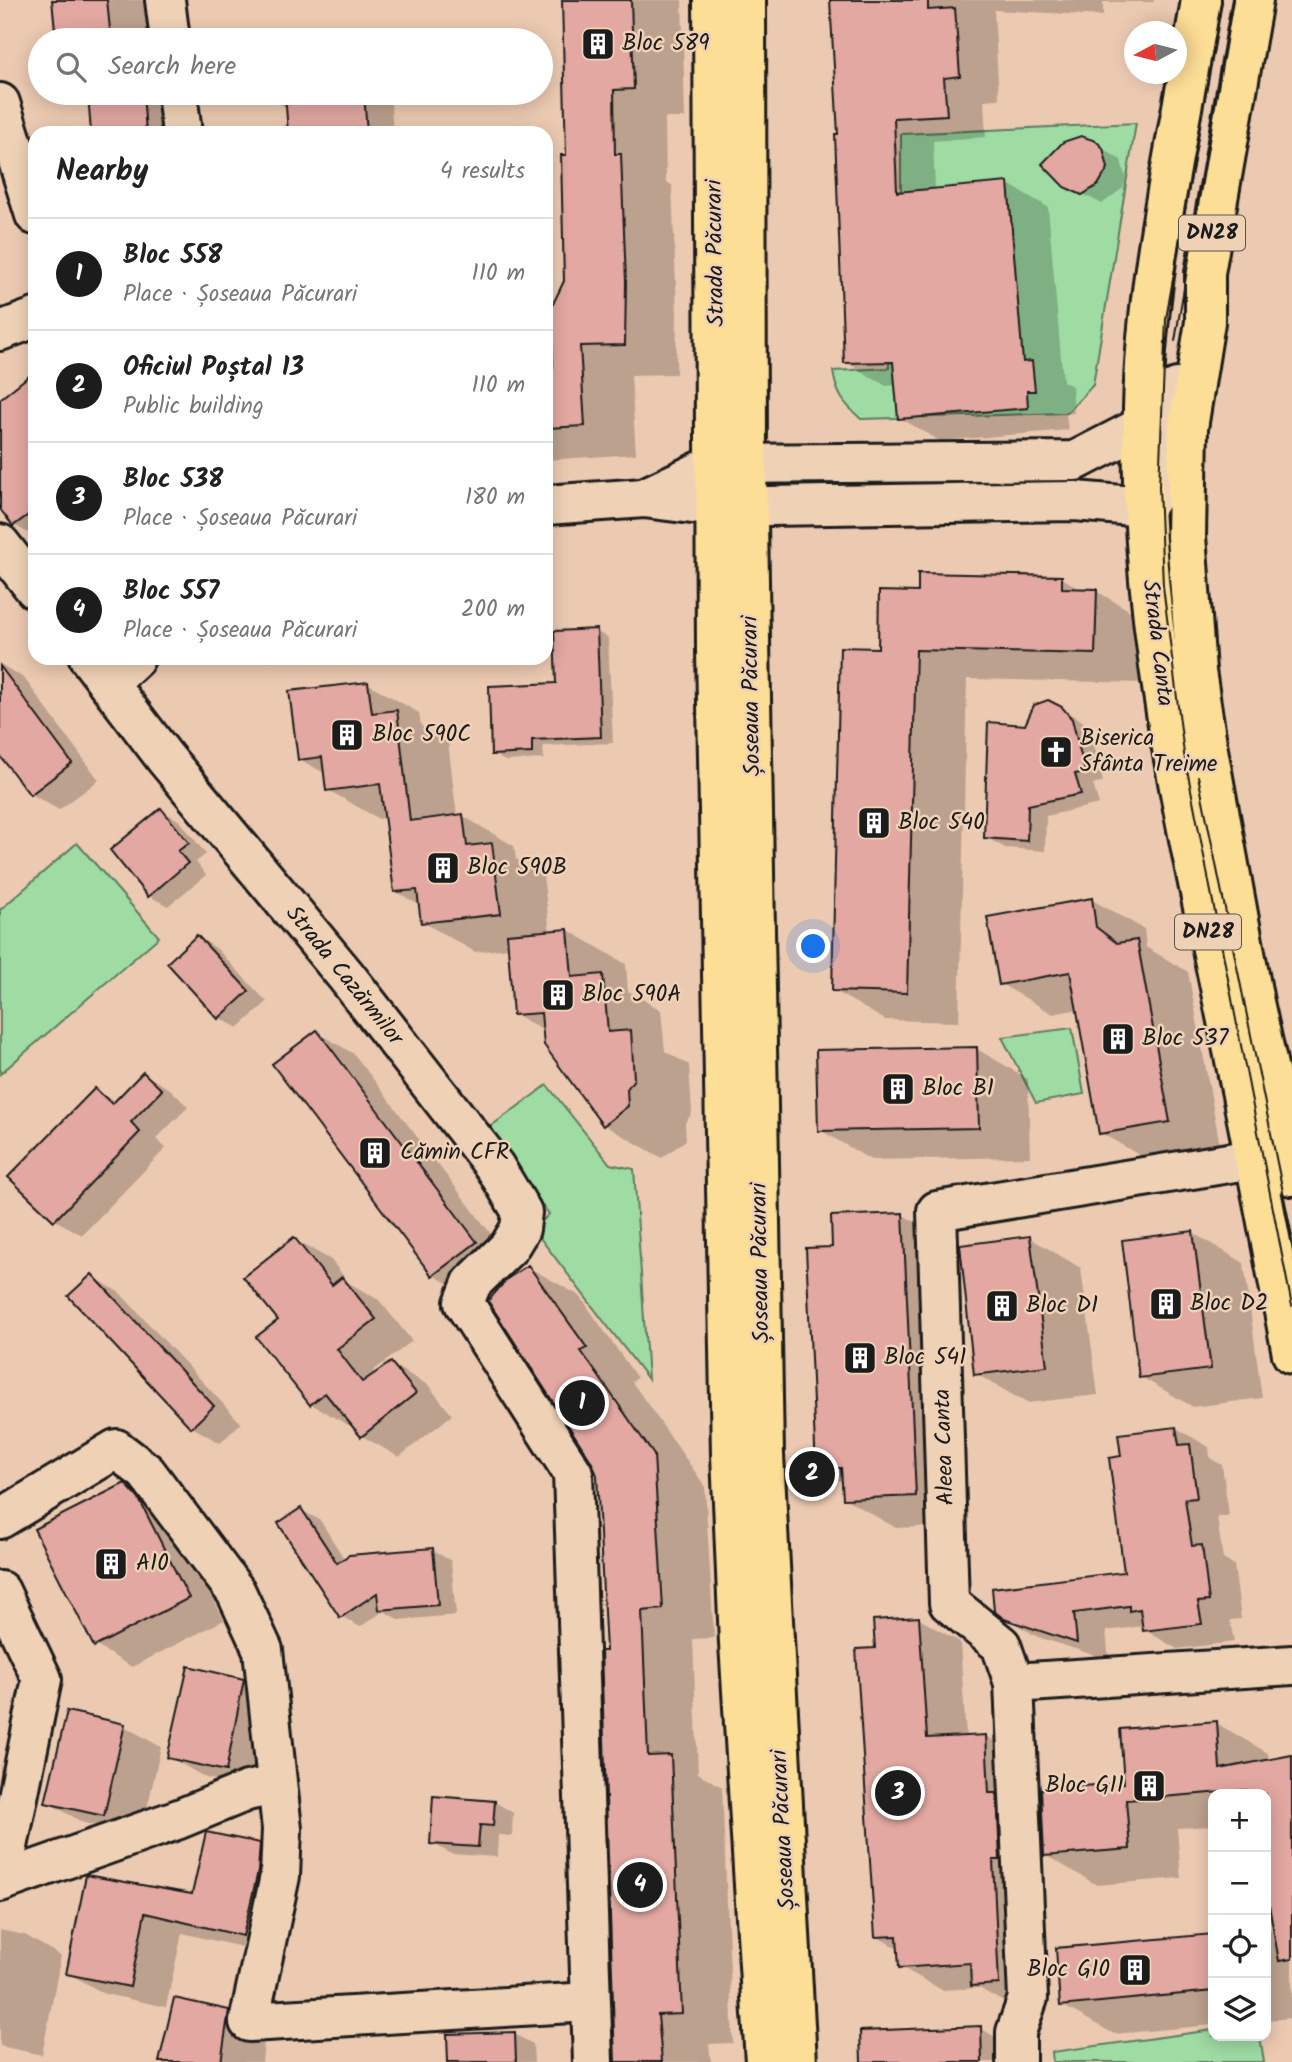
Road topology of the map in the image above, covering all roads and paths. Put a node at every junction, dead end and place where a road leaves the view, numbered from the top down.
1 (165, 0) edge
2 (713, 0) edge
3 (746, 0) edge
4 (1201, 0) edge
5 (1254, 0) edge
6 (168, 28) edge
7 (0, 103) edge
8 (178, 105) edge
9 (181, 126) edge
10 (28, 193) edge
11 (1205, 274) junction
12 (28, 321) edge
13 (0, 331) edge
14 (1143, 426) junction
15 (732, 464) junction
16 (644, 498) junction
17 (553, 504) edge
18 (732, 507) junction
19 (1145, 508) junction
20 (0, 544) edge
21 (28, 580) edge
22 (111, 666) edge
23 (1253, 1159) junction
24 (1292, 1176) edge
25 (1292, 1354) edge
26 (0, 1519) edge
27 (0, 1591) edge
28 (1283, 1666) edge
29 (1014, 1683) junction
30 (276, 1785) junction
31 (1, 1882) edge
32 (590, 2002) junction
33 (593, 2062) edge
34 (765, 2062) edge
35 (797, 2062) edge
36 (1016, 2062) edge

1 - 6 street
2 - 15 main road, Strada Păcurari
3 - 15 main road, Strada Păcurari
4 - 14 main road, DN28
5 - 11 main road, DN28
7 - 10 street
8 - 9 street
11 - 19 street, Strada Canta
11 - 24 main road, Strada Canta / DN28
12 - 13 street
14 - 15 street
14 - 19 main road, DN28
15 - 16 street
15 - 18 main road, Șoseaua Păcurari
16 - 17 street
16 - 18 street
18 - 19 street
18 - 34 main road, Șoseaua Păcurari
18 - 35 main road, Șoseaua Păcurari
19 - 23 main road, Strada Canta / DN28
20 - 21 street
22 - 32 street, Strada Cazărmilor
23 - 25 main road, Strada Canta / DN28
23 - 29 street, Aleea Canta
26 - 30 street
27 - 31 street
28 - 29 street
29 - 36 street, Aleea Canta
30 - 31 street
30 - 32 street
32 - 33 street

